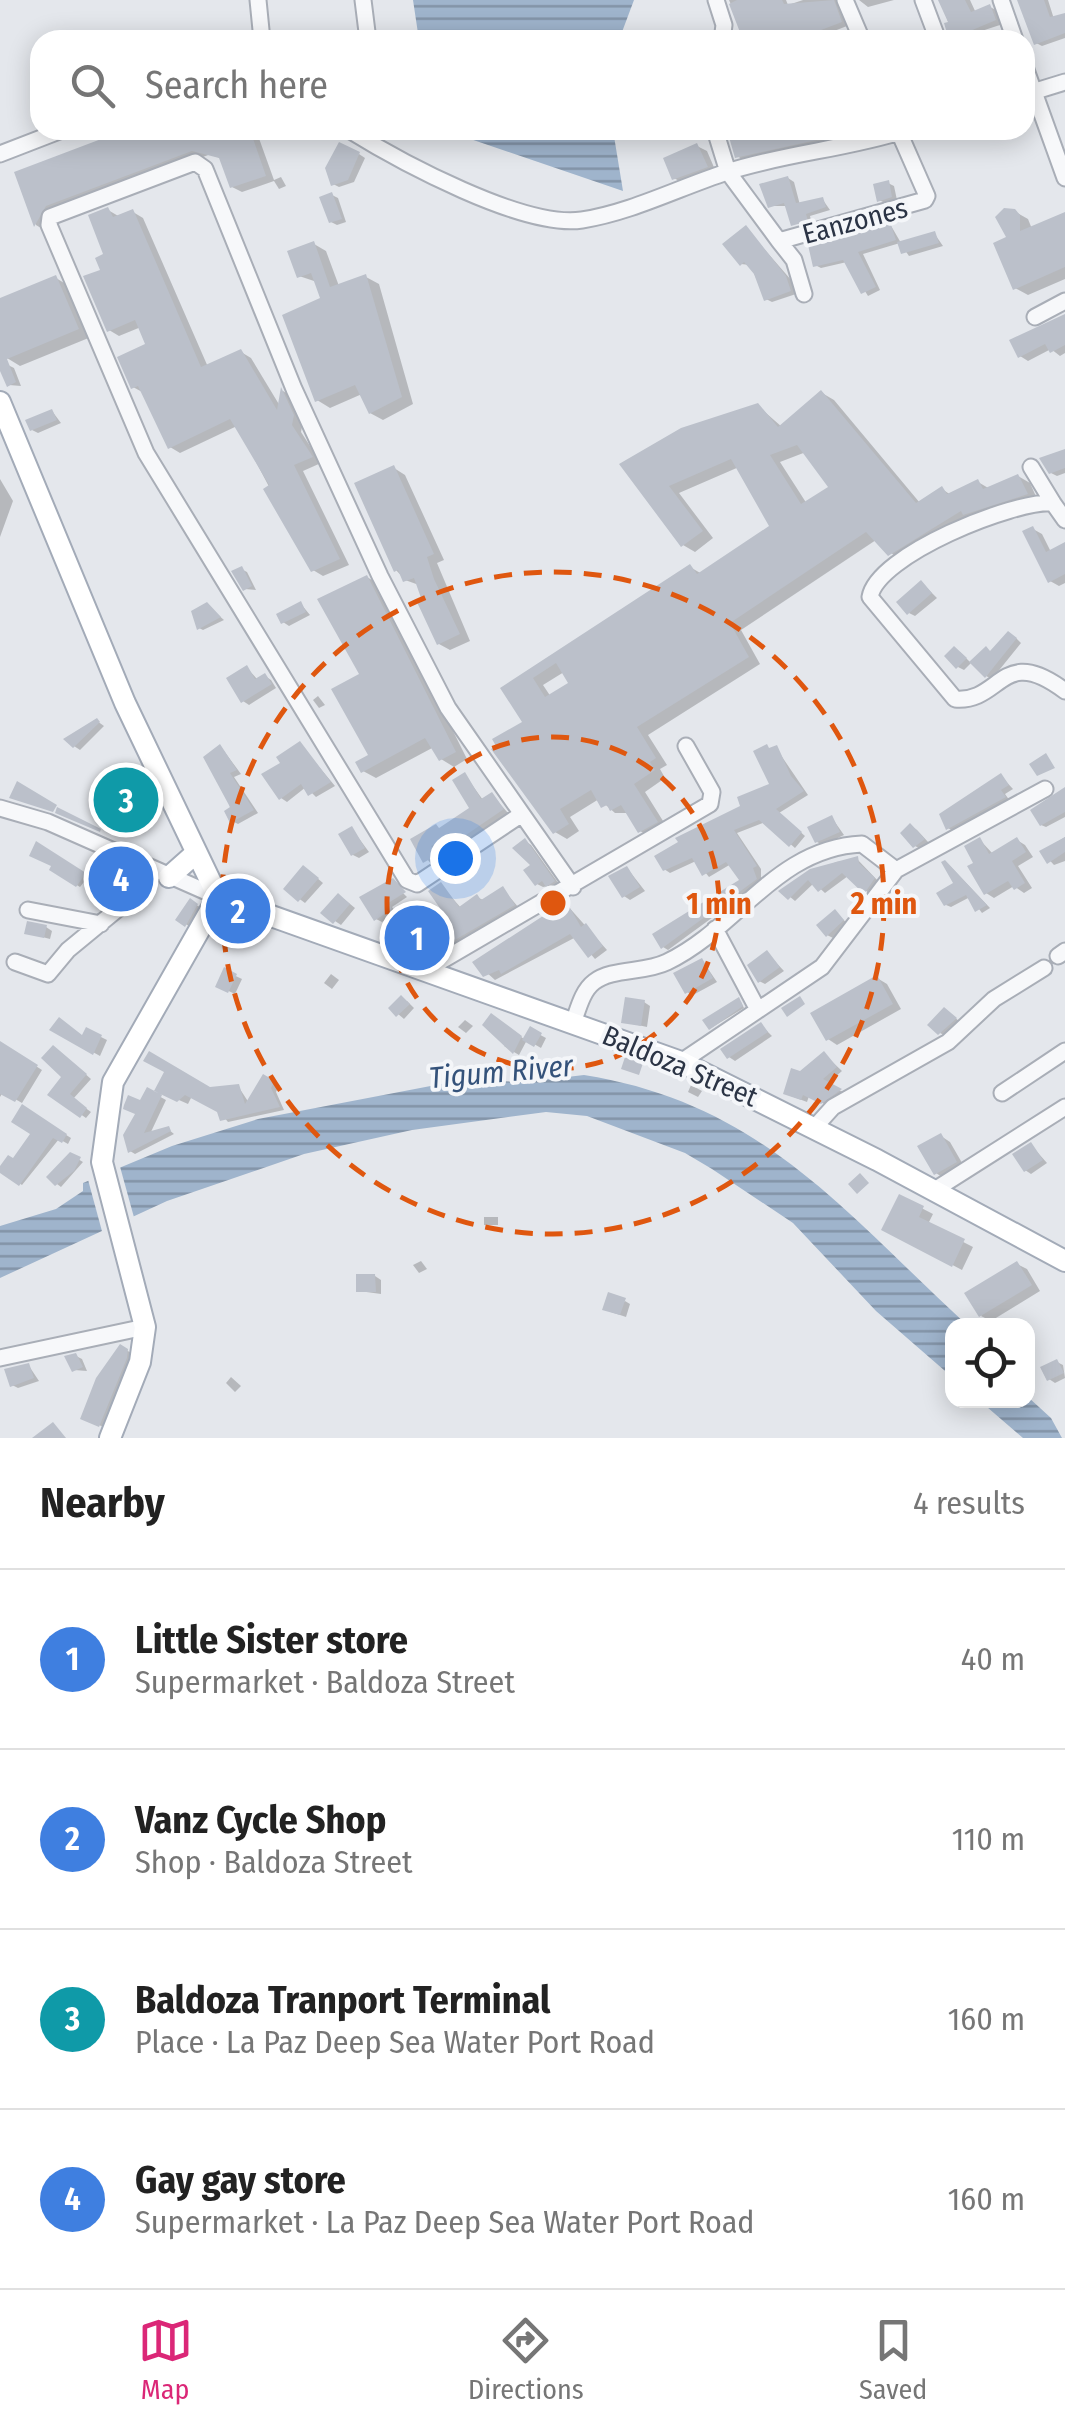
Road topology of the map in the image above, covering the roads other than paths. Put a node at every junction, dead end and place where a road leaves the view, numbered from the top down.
1 (258, 0) edge
2 (363, 0) edge
3 (716, 0) edge
4 (845, 0) edge
5 (924, 0) edge
6 (1001, 0) edge
7 (261, 30) edge
8 (367, 30) edge
9 (723, 30) edge
10 (858, 30) edge
11 (934, 30) edge
12 (1012, 30) edge
13 (1065, 82) edge
14 (1035, 91) edge
15 (1035, 105) edge
16 (36, 140) edge
17 (365, 140) edge
18 (379, 140) edge
19 (718, 140) edge
20 (863, 140) edge
21 (905, 140) edge
22 (380, 149) junction
23 (0, 154) edge
24 (728, 172) junction
25 (1065, 178) edge
26 (779, 241) junction
27 (804, 294) dead end
28 (1065, 301) edge
29 (1035, 316) dead end
30 (0, 402) edge
31 (1031, 467) dead end
32 (1053, 503) junction
33 (1065, 520) edge
34 (1065, 690) edge
35 (686, 746) dead end
36 (1044, 789) dead end
37 (0, 808) edge
38 (522, 814) junction
39 (196, 853) junction
40 (148, 868) junction
41 (896, 870) junction
42 (169, 876) junction
43 (573, 887) junction
44 (218, 897) junction
45 (28, 910) dead end
46 (428, 913) dead end
47 (101, 924) junction
48 (715, 930) junction
49 (15, 962) dead end
50 (416, 968) junction
51 (1044, 968) dead end
52 (756, 1008) junction
53 (573, 1023) junction
54 (1065, 1051) edge
55 (681, 1062) junction
56 (1002, 1093) dead end
57 (1065, 1108) edge
58 (814, 1128) junction
59 (932, 1191) junction
60 (1060, 1253) edge
61 (144, 1320) junction
62 (0, 1358) edge
63 (110, 1438) edge

1 - 7 street
2 - 8 street
3 - 9 street
4 - 10 street
5 - 11 street
6 - 12 street
13 - 14 street
15 - 25 street
16 - 23 street
17 - 22 street
18 - 22 street
19 - 24 street, Eanzones
20 - 24 street
21 - 26 street, Eanzones
22 - 24 street
24 - 26 street, Eanzones
26 - 27 street
28 - 29 street
30 - 39 main road
31 - 32 street
32 - 33 street
32 - 34 street
35 - 43 street
36 - 41 street
37 - 40 street
38 - 38 street
38 - 43 street
39 - 42 main road
39 - 44 main road
40 - 42 street
40 - 47 street
41 - 48 street
41 - 52 street
42 - 44 street
43 - 50 street
44 - 50 main road, Baldoza Street
44 - 61 main road
45 - 47 street
46 - 50 street
47 - 49 street
48 - 52 street
48 - 53 street
50 - 53 main road, Baldoza Street
51 - 58 street
52 - 55 street
53 - 55 main road, Baldoza Street
54 - 56 street
55 - 58 main road, Baldoza Street
57 - 59 street
58 - 59 main road, Baldoza Street
59 - 60 main road, Baldoza Street
61 - 62 street
61 - 63 main road

